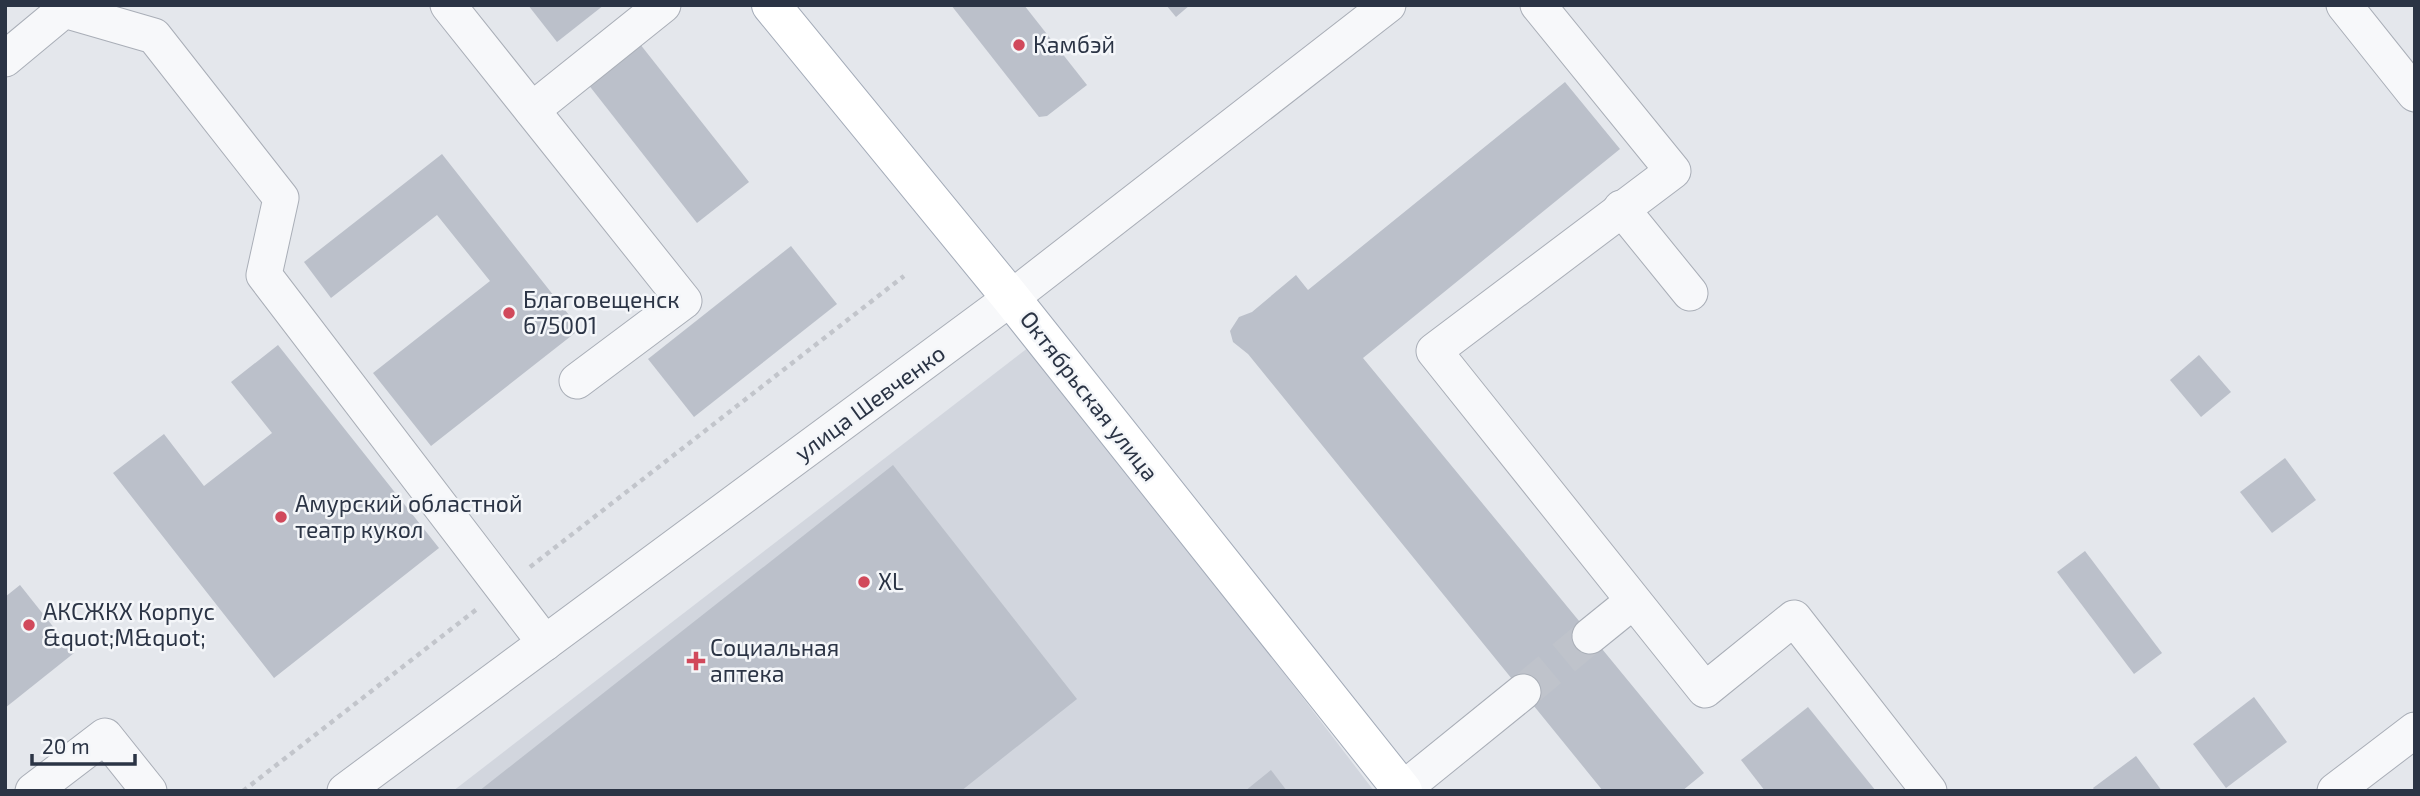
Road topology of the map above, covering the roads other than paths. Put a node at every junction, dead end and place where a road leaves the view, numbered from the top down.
1 (448, 5) edge
2 (663, 5) edge
3 (771, 5) edge
4 (1388, 5) edge
5 (1538, 5) edge
6 (2344, 5) edge
7 (5, 59) edge
8 (2415, 94) edge
9 (532, 110) junction
10 (1621, 208) junction
11 (1690, 293) dead end
12 (1011, 298) junction
13 (577, 381) dead end
14 (1632, 602) junction
15 (1590, 636) tunnel mouth
16 (545, 643) junction
17 (1523, 692) tunnel mouth
18 (2415, 730) edge
19 (1402, 790) edge
20 (33, 791) edge
21 (149, 791) edge
22 (345, 791) edge
23 (1929, 791) edge
24 (2335, 791) edge

1 - 9 street
2 - 9 street
3 - 12 main road, Октябрьская улица
4 - 12 street, улица Шевченко
5 - 10 street
6 - 8 street
7 - 16 street
9 - 13 street
10 - 11 street
10 - 14 street
12 - 16 street, улица Шевченко
12 - 19 main road, Октябрьская улица
14 - 15 street
14 - 23 street
16 - 22 street, улица Шевченко
17 - 19 street
18 - 24 street
20 - 21 street

